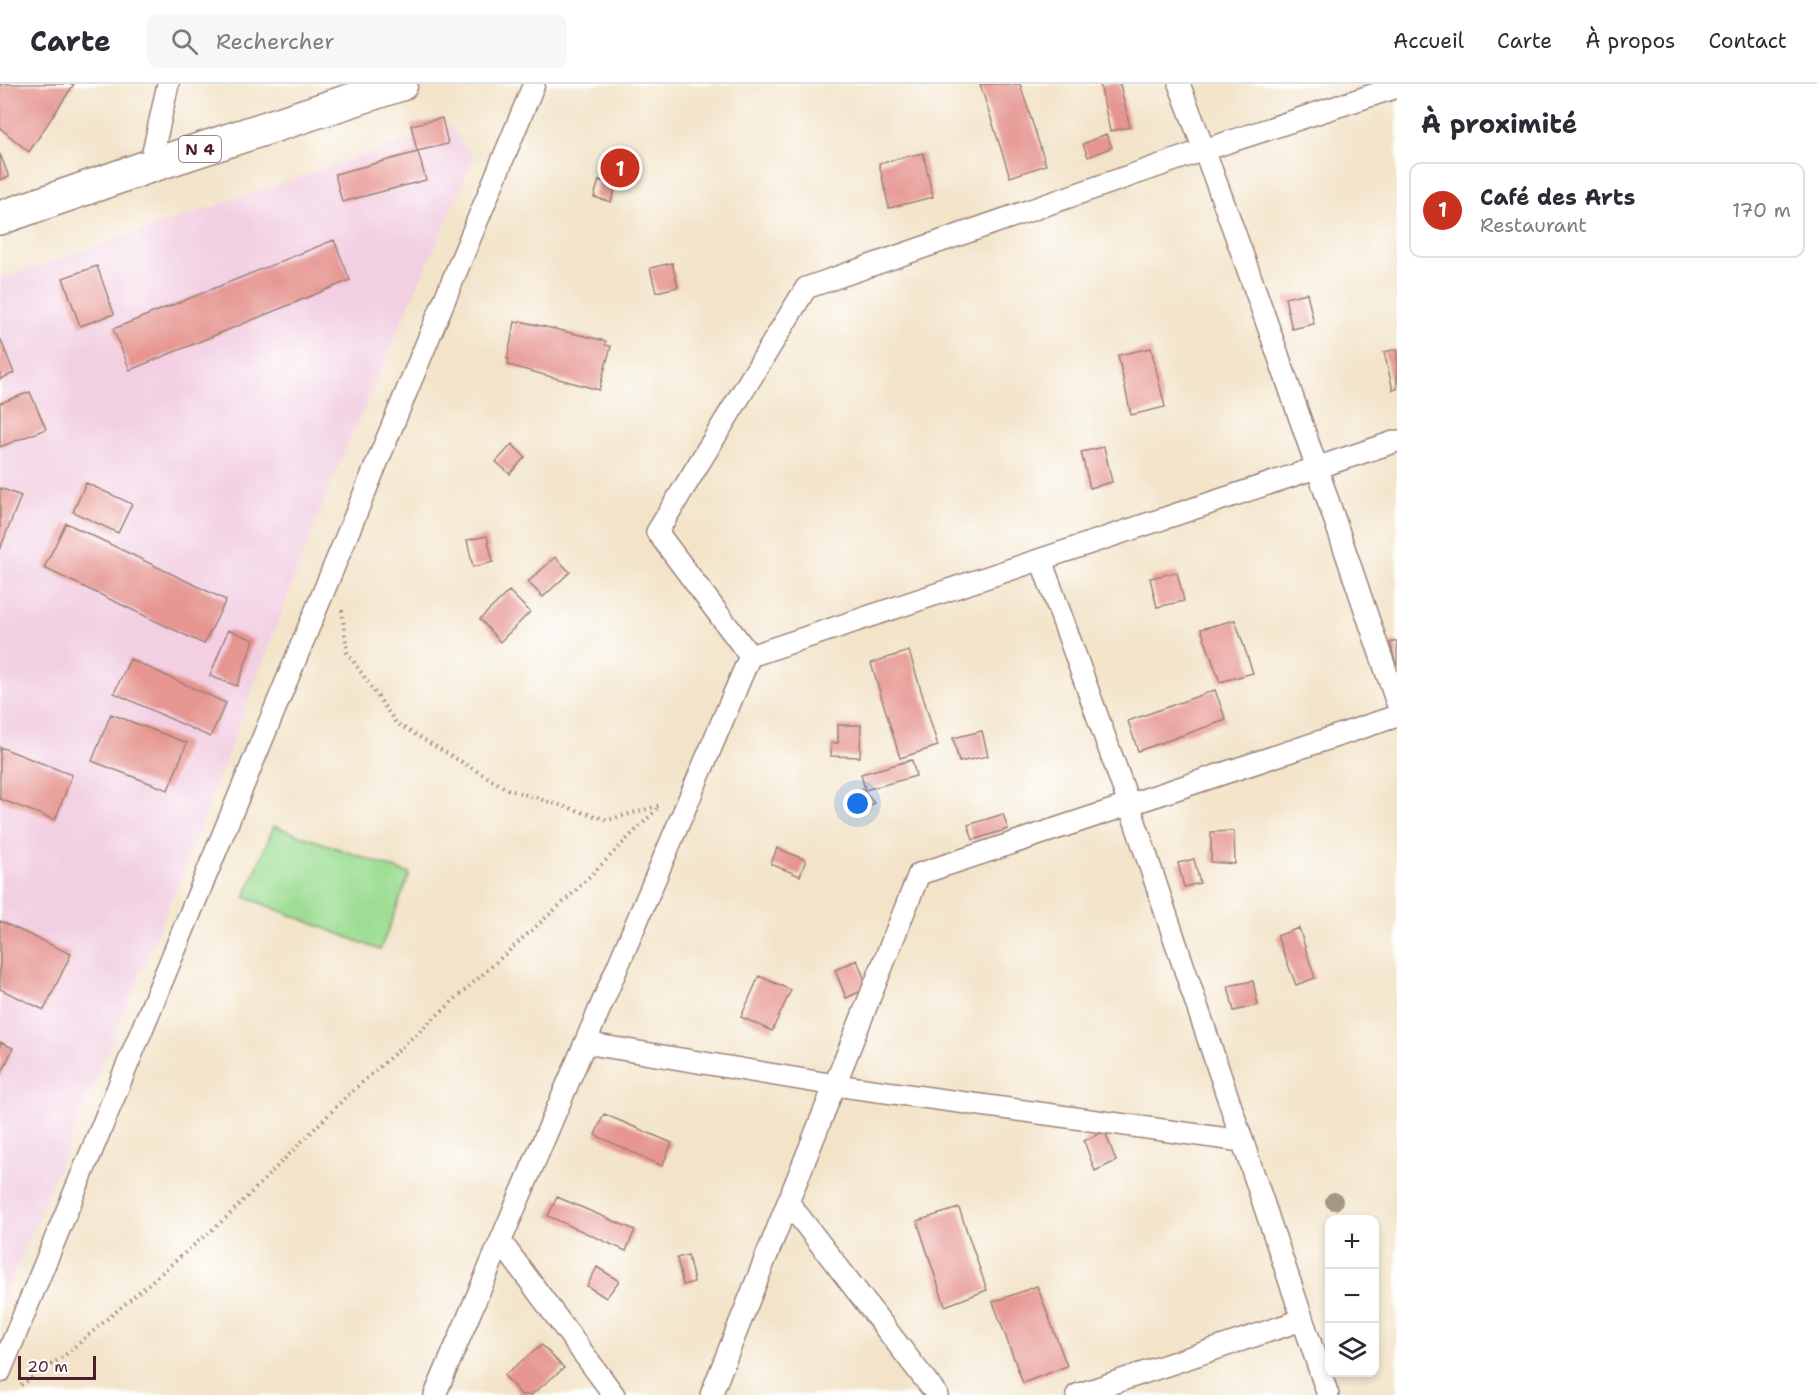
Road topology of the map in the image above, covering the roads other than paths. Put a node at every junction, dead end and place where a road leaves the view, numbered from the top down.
1 (168, 84) edge
2 (401, 84) edge
3 (534, 84) edge
4 (1179, 84) edge
5 (1397, 87) edge
6 (1204, 150) junction
7 (150, 165) junction
8 (0, 218) edge
9 (1397, 441) edge
10 (1317, 468) junction
11 (1041, 560) junction
12 (750, 656) junction
13 (1397, 703) edge
14 (1397, 716) edge
15 (1129, 804) junction
16 (585, 1043) junction
17 (835, 1085) junction
18 (1242, 1141) junction
19 (788, 1202) junction
20 (501, 1242) junction
21 (1302, 1320) junction
22 (0, 1372) edge
23 (435, 1395) edge
24 (614, 1395) edge
25 (711, 1395) edge
26 (937, 1395) edge
27 (1077, 1395) edge
28 (1328, 1395) edge

1 - 7 street
2 - 7 highway, N 4
3 - 22 street
4 - 6 street
5 - 6 street
6 - 10 street
6 - 12 street
7 - 8 highway, N 4
9 - 10 street
10 - 11 street
10 - 13 street
11 - 12 street
11 - 15 street
12 - 16 street
14 - 15 street
15 - 17 street
15 - 18 street
16 - 17 street
16 - 20 street
17 - 18 street
17 - 19 street
18 - 21 street
19 - 25 street
19 - 26 street
20 - 23 street
20 - 24 street
21 - 27 street
21 - 28 street

